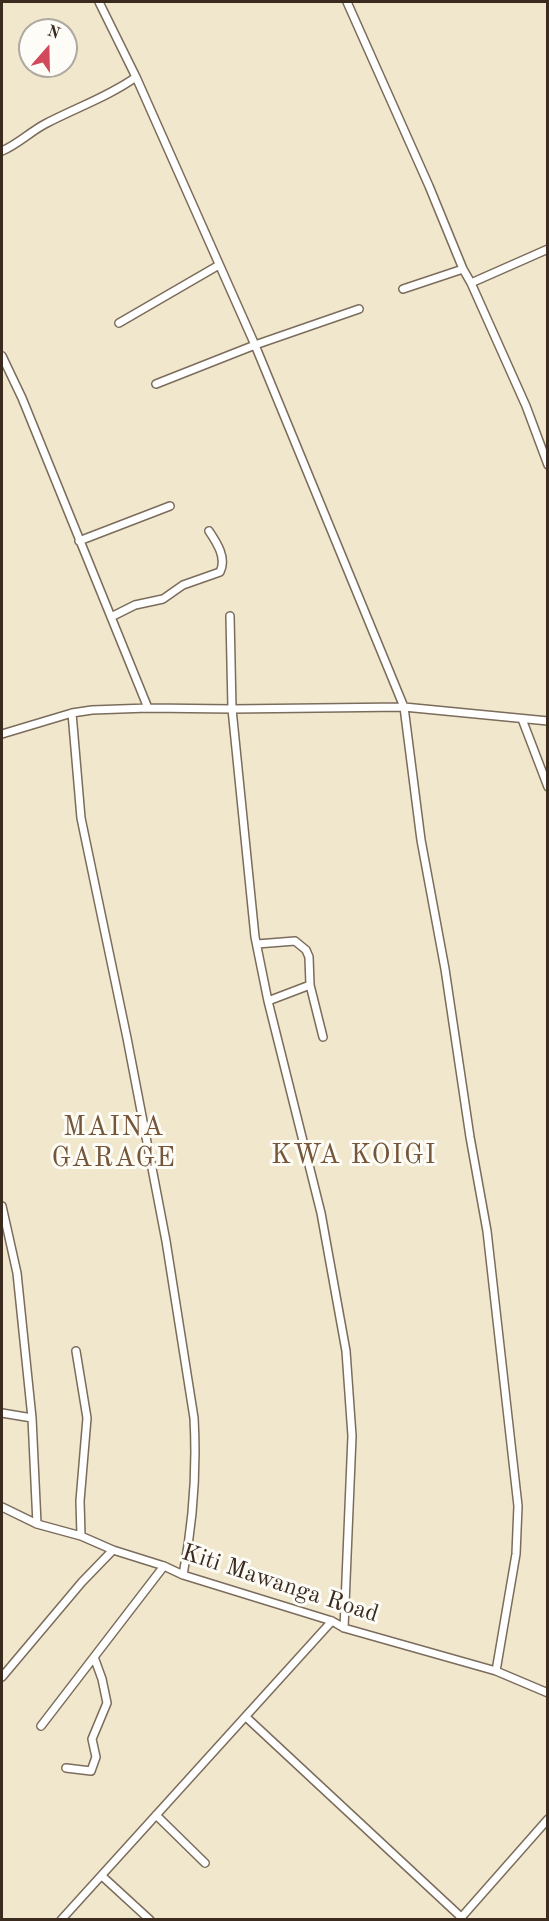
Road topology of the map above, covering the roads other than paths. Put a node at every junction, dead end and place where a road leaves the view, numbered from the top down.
1 (99, 2) edge
2 (347, 2) edge
3 (136, 77) junction
4 (2, 151) edge
5 (548, 249) edge
6 (219, 265) junction
7 (463, 269) junction
8 (471, 283) junction
9 (403, 289) dead end
10 (359, 309) dead end
11 (119, 322) dead end
12 (255, 345) junction
13 (2, 356) edge
14 (156, 384) dead end
15 (548, 465) edge
16 (170, 506) dead end
17 (210, 531) dead end
18 (79, 542) junction
19 (230, 616) dead end
20 (111, 617) junction
21 (404, 707) junction
22 (148, 708) junction
23 (232, 710) junction
24 (72, 713) junction
25 (522, 718) junction
26 (548, 721) edge
27 (2, 734) edge
28 (548, 787) edge
29 (257, 944) junction
30 (310, 985) junction
31 (268, 1001) junction
32 (323, 1037) dead end
33 (2, 1206) edge
34 (76, 1351) dead end
35 (2, 1413) edge
36 (32, 1418) junction
37 (2, 1507) edge
38 (37, 1524) junction
39 (81, 1536) junction
40 (113, 1550) junction
41 (164, 1566) junction
42 (183, 1575) junction
43 (332, 1622) junction
44 (344, 1628) junction
45 (94, 1658) junction
46 (496, 1671) junction
47 (2, 1677) edge
48 (548, 1693) edge
49 (246, 1718) junction
50 (41, 1726) dead end
51 (66, 1768) dead end
52 (156, 1815) junction
53 (548, 1819) edge
54 (205, 1863) dead end
55 (102, 1876) junction
56 (460, 1918) edge
57 (60, 1920) edge
58 (150, 1920) edge

1 - 3 street
2 - 7 street
3 - 4 street
3 - 6 street
5 - 8 street
6 - 11 street
6 - 12 street
7 - 8 street
7 - 9 street
8 - 15 street
10 - 12 street
12 - 14 street
12 - 21 street
13 - 18 street
16 - 18 street
17 - 20 street
18 - 20 street
19 - 23 street
20 - 22 street
21 - 23 street
21 - 25 street
21 - 46 street
22 - 23 street
22 - 24 street
23 - 29 street
24 - 27 street
24 - 42 street
25 - 26 street
25 - 28 street
29 - 30 street
29 - 31 street
30 - 31 street
30 - 32 street
31 - 44 street
33 - 36 street
34 - 39 street
35 - 36 street
36 - 38 street
37 - 38 street, Kiti Mawanga Road
38 - 39 street, Kiti Mawanga Road
39 - 40 street, Kiti Mawanga Road
40 - 41 street, Kiti Mawanga Road
40 - 47 street
41 - 42 street, Kiti Mawanga Road
41 - 45 street
42 - 43 street, Kiti Mawanga Road
43 - 44 street, Kiti Mawanga Road
43 - 49 street
44 - 46 street, Kiti Mawanga Road
45 - 50 street
45 - 51 street
46 - 48 street, Kiti Mawanga Road
49 - 52 street
49 - 56 street
52 - 54 street
52 - 55 street
53 - 56 street
55 - 57 street
55 - 58 street

